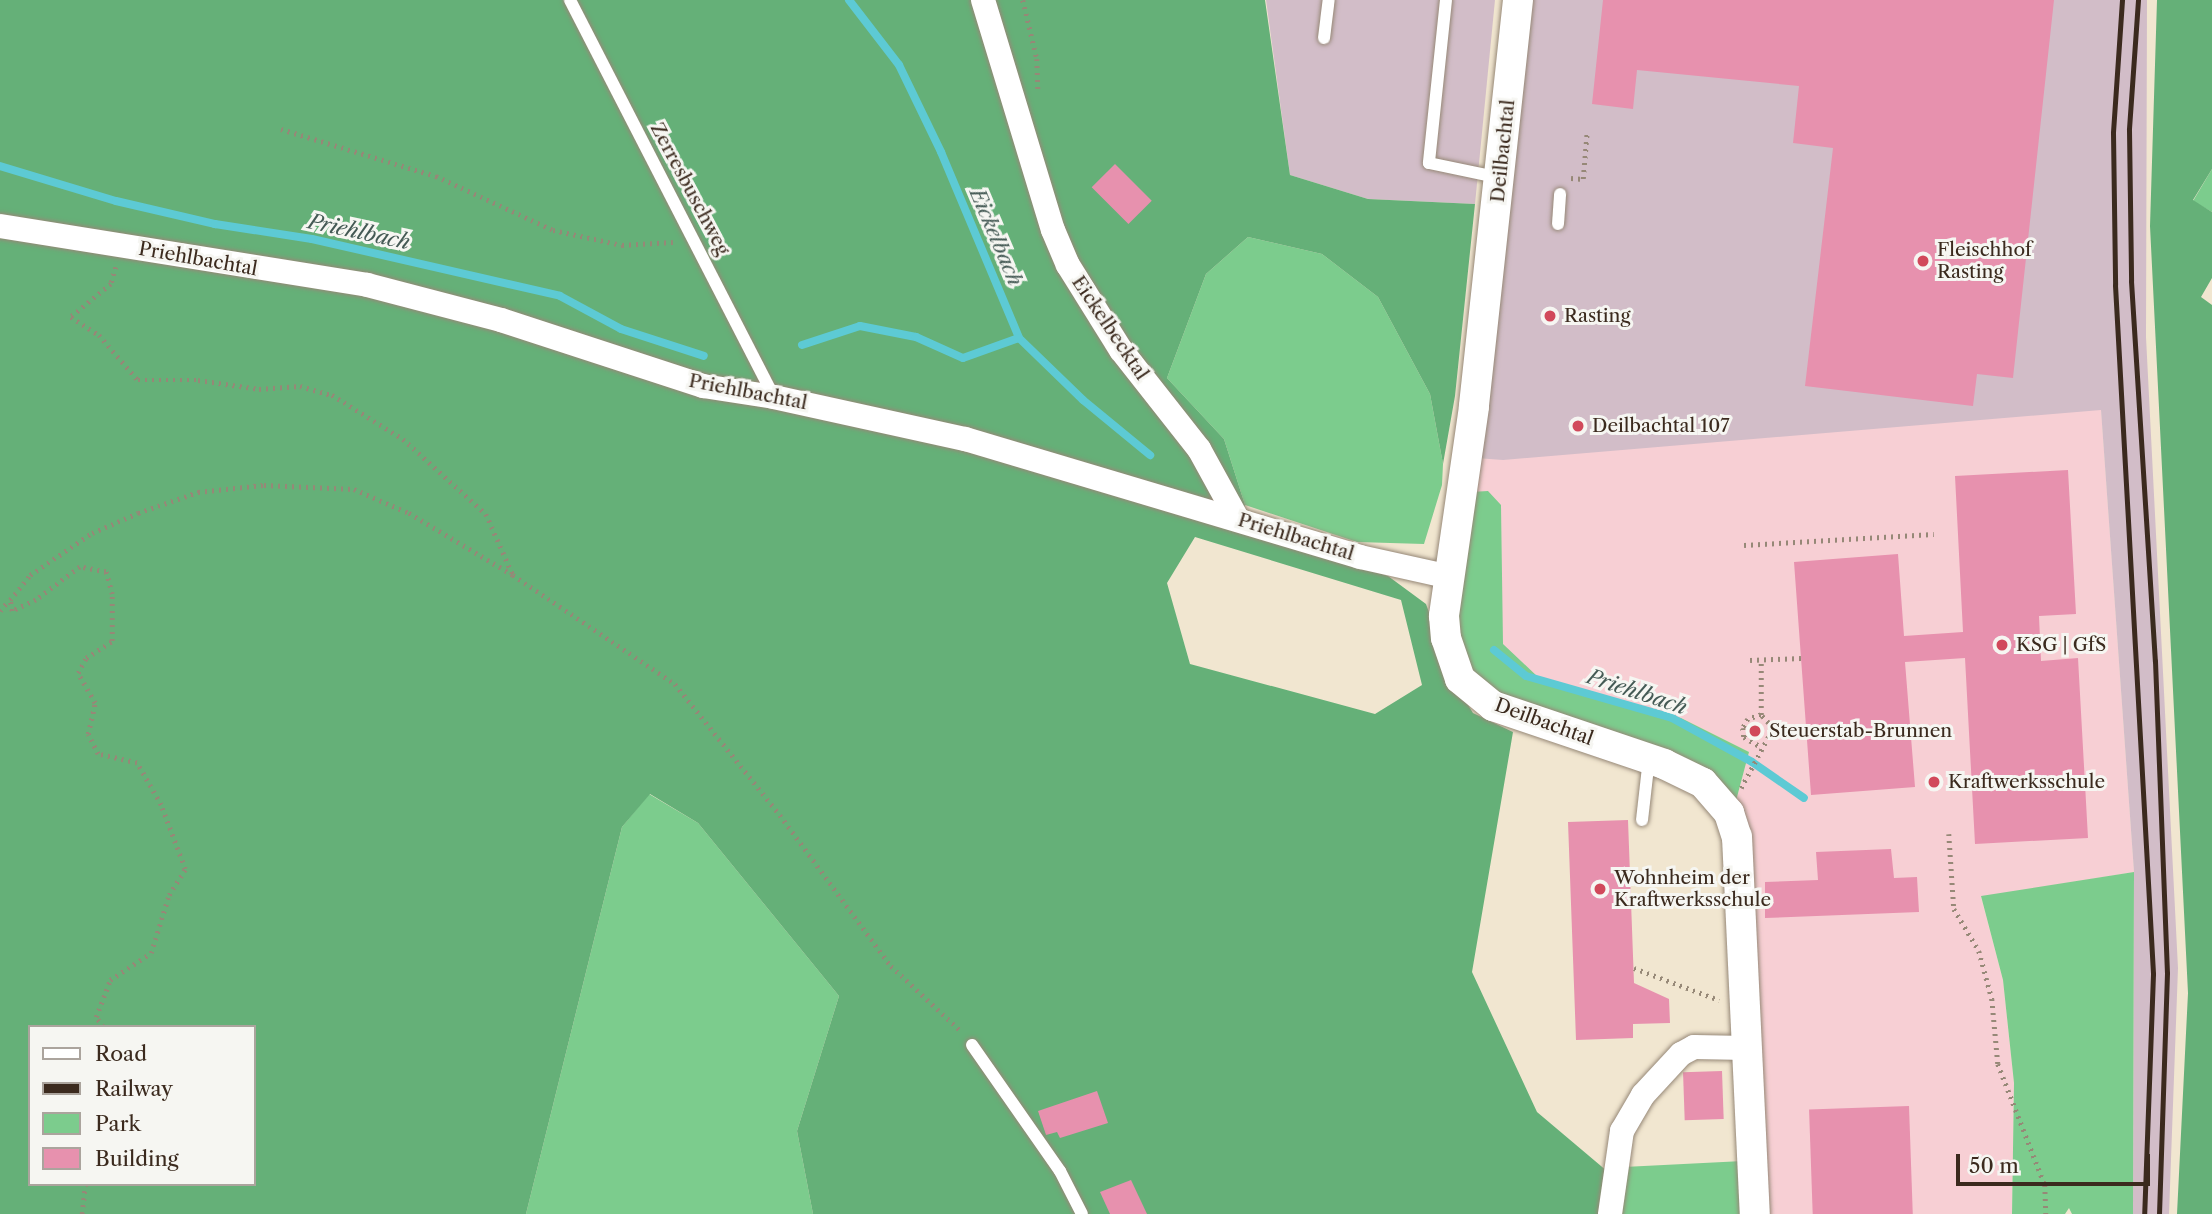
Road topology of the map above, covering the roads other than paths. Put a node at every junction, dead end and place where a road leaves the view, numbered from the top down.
1 (570, 0) edge
2 (983, 0) edge
3 (1329, 0) edge
4 (1446, 0) edge
5 (1518, 0) edge
6 (1324, 38) dead end
7 (1500, 178) junction
8 (1560, 194) dead end
9 (1558, 224) dead end
10 (0, 226) edge
11 (774, 397) junction
12 (1237, 518) junction
13 (1450, 577) junction
14 (1650, 759) junction
15 (1642, 820) dead end
16 (972, 1045) road end
17 (1747, 1048) junction
18 (1082, 1214) edge
19 (1610, 1214) edge
20 (1755, 1214) edge

1 - 11 lane, Zerresbuschweg
2 - 12 street, Eickelbecktal
3 - 6 lane
4 - 7 lane
5 - 7 street, Deilbachtal
7 - 13 street, Deilbachtal
8 - 9 lane
10 - 11 street, Priehlbachtal
11 - 12 street, Priehlbachtal
12 - 13 street, Priehlbachtal
13 - 14 street, Deilbachtal
14 - 15 lane
14 - 17 street, Deilbachtal
16 - 18 lane
17 - 19 street
17 - 20 street, Deilbachtal

